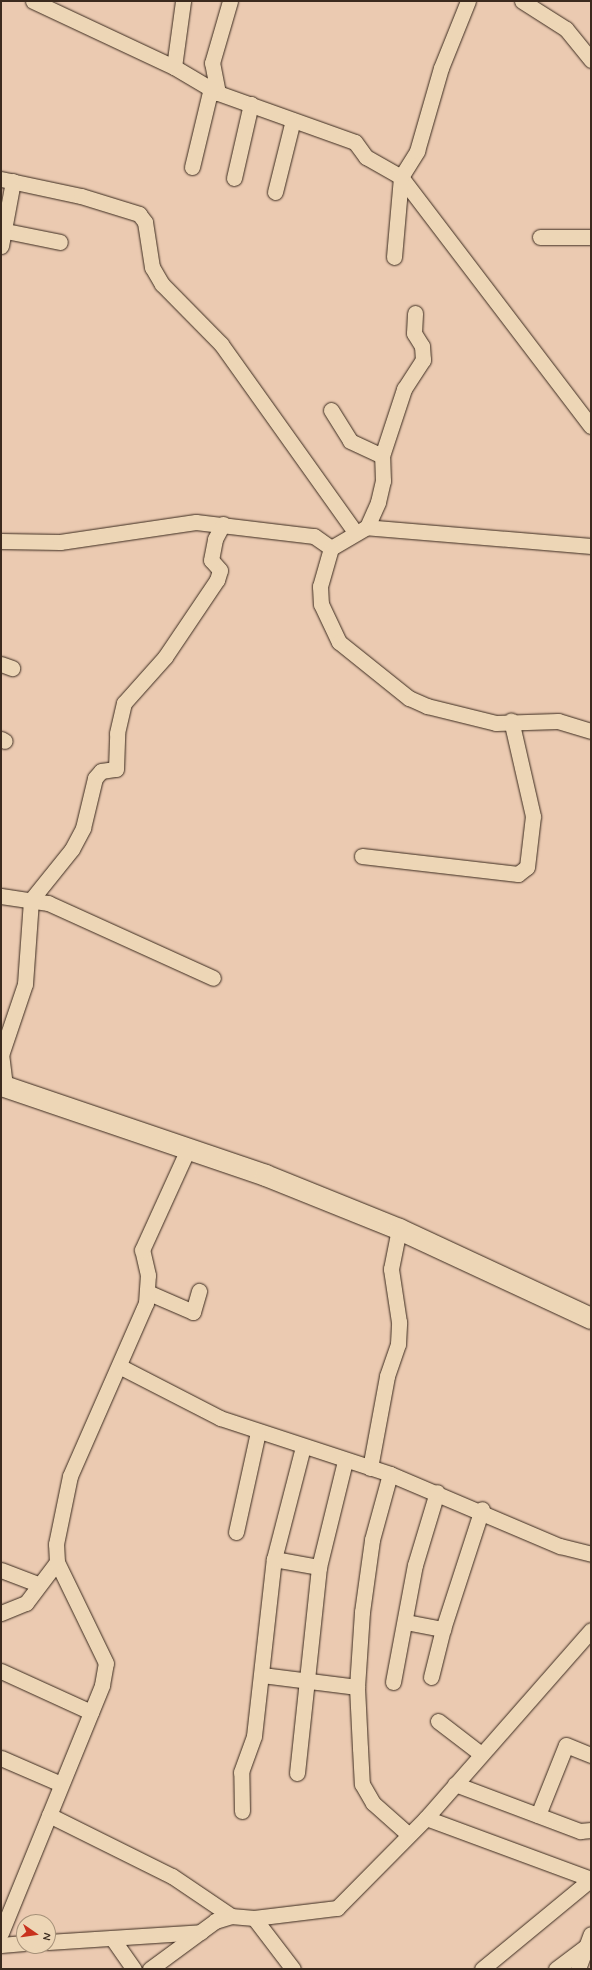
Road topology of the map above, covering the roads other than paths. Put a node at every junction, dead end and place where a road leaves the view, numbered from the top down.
1 (183, 1) edge
2 (230, 1) edge
3 (468, 1) edge
4 (522, 1) edge
5 (41, 2) edge
6 (591, 60) edge
7 (174, 67) junction
8 (215, 90) junction
9 (251, 104) junction
10 (293, 120) junction
11 (192, 167) dead end
12 (402, 177) junction
13 (234, 178) dead end
14 (7, 180) edge
15 (276, 192) dead end
16 (2, 235) edge
17 (540, 237) dead end
18 (591, 237) edge
19 (60, 242) dead end
20 (394, 257) dead end
21 (415, 313) dead end
22 (331, 410) dead end
23 (591, 426) edge
24 (382, 456) junction
25 (223, 524) junction
26 (361, 529) junction
27 (1, 541) edge
28 (591, 546) edge
29 (331, 548) junction
30 (512, 720) junction
31 (591, 731) edge
32 (362, 856) dead end
33 (1, 896) edge
34 (31, 900) junction
35 (213, 978) dead end
36 (3, 1085) edge
37 (188, 1149) junction
38 (399, 1229) junction
39 (199, 1291) dead end
40 (147, 1292) junction
41 (591, 1318) edge
42 (119, 1366) junction
43 (258, 1432) junction
44 (303, 1447) junction
45 (345, 1461) junction
46 (370, 1468) junction
47 (390, 1474) junction
48 (437, 1492) junction
49 (482, 1509) junction
50 (236, 1532) dead end
51 (591, 1554) edge
52 (274, 1559) junction
53 (57, 1562) junction
54 (320, 1567) junction
55 (1, 1570) edge
56 (38, 1584) junction
57 (1, 1613) edge
58 (406, 1622) junction
59 (443, 1629) junction
60 (591, 1630) edge
61 (1, 1671) edge
62 (262, 1675) junction
63 (431, 1677) dead end
64 (309, 1680) junction
65 (393, 1682) dead end
66 (357, 1687) junction
67 (91, 1712) junction
68 (438, 1721) dead end
69 (481, 1754) junction
70 (591, 1755) edge
71 (1, 1758) edge
72 (297, 1773) dead end
73 (61, 1784) junction
74 (455, 1784) junction
75 (242, 1811) dead end
76 (49, 1815) junction
77 (538, 1816) junction
78 (426, 1818) junction
79 (591, 1830) edge
80 (409, 1835) junction
81 (591, 1879) edge
82 (231, 1916) junction
83 (254, 1918) junction
84 (201, 1932) junction
85 (1, 1934) edge
86 (112, 1938) junction
87 (589, 1940) edge
88 (56, 1942) edge
89 (16, 1944) edge
90 (1, 1945) edge
91 (134, 1969) edge
92 (150, 1969) edge
93 (293, 1969) edge
94 (482, 1969) edge
95 (556, 1969) edge
96 (578, 1969) edge

1 - 7 street
2 - 8 street
3 - 12 street
4 - 6 street
5 - 7 street
7 - 8 street
8 - 9 street
8 - 11 street
9 - 10 street
9 - 13 street
10 - 12 street
10 - 15 street
12 - 20 street
12 - 23 street
14 - 16 street
14 - 26 street
16 - 19 street
17 - 18 street
21 - 24 street
22 - 24 street
24 - 26 street
25 - 27 street
25 - 29 street
25 - 34 street
26 - 28 street
26 - 29 street
29 - 30 street
30 - 31 street
30 - 32 street
33 - 34 street
34 - 35 street
34 - 36 street
36 - 37 street
37 - 38 street
37 - 40 street
38 - 41 street
38 - 46 street
39 - 40 street
40 - 42 street
42 - 43 street
42 - 53 street
43 - 44 street
43 - 50 street
44 - 45 street
44 - 52 street
45 - 46 street
45 - 54 street
46 - 47 street
47 - 48 street
47 - 66 street
48 - 49 street
48 - 58 street
49 - 51 street
49 - 59 street
52 - 54 street
52 - 62 street
53 - 56 street
53 - 67 street
54 - 64 street
55 - 56 street
56 - 57 street
58 - 59 street
58 - 65 street
59 - 63 street
60 - 69 street
61 - 67 street
62 - 64 street
62 - 75 street
64 - 66 street
64 - 72 street
66 - 80 street
67 - 73 street
68 - 69 street
69 - 74 street
70 - 77 street
71 - 73 street
73 - 76 street
74 - 77 street
74 - 78 street
76 - 82 street
76 - 85 street
77 - 79 street
78 - 80 street
78 - 81 street
80 - 83 street
81 - 94 street
82 - 83 street
82 - 84 street
83 - 93 street
84 - 86 street
84 - 92 street
86 - 88 street
86 - 91 street
87 - 95 street
87 - 96 street
89 - 90 street

